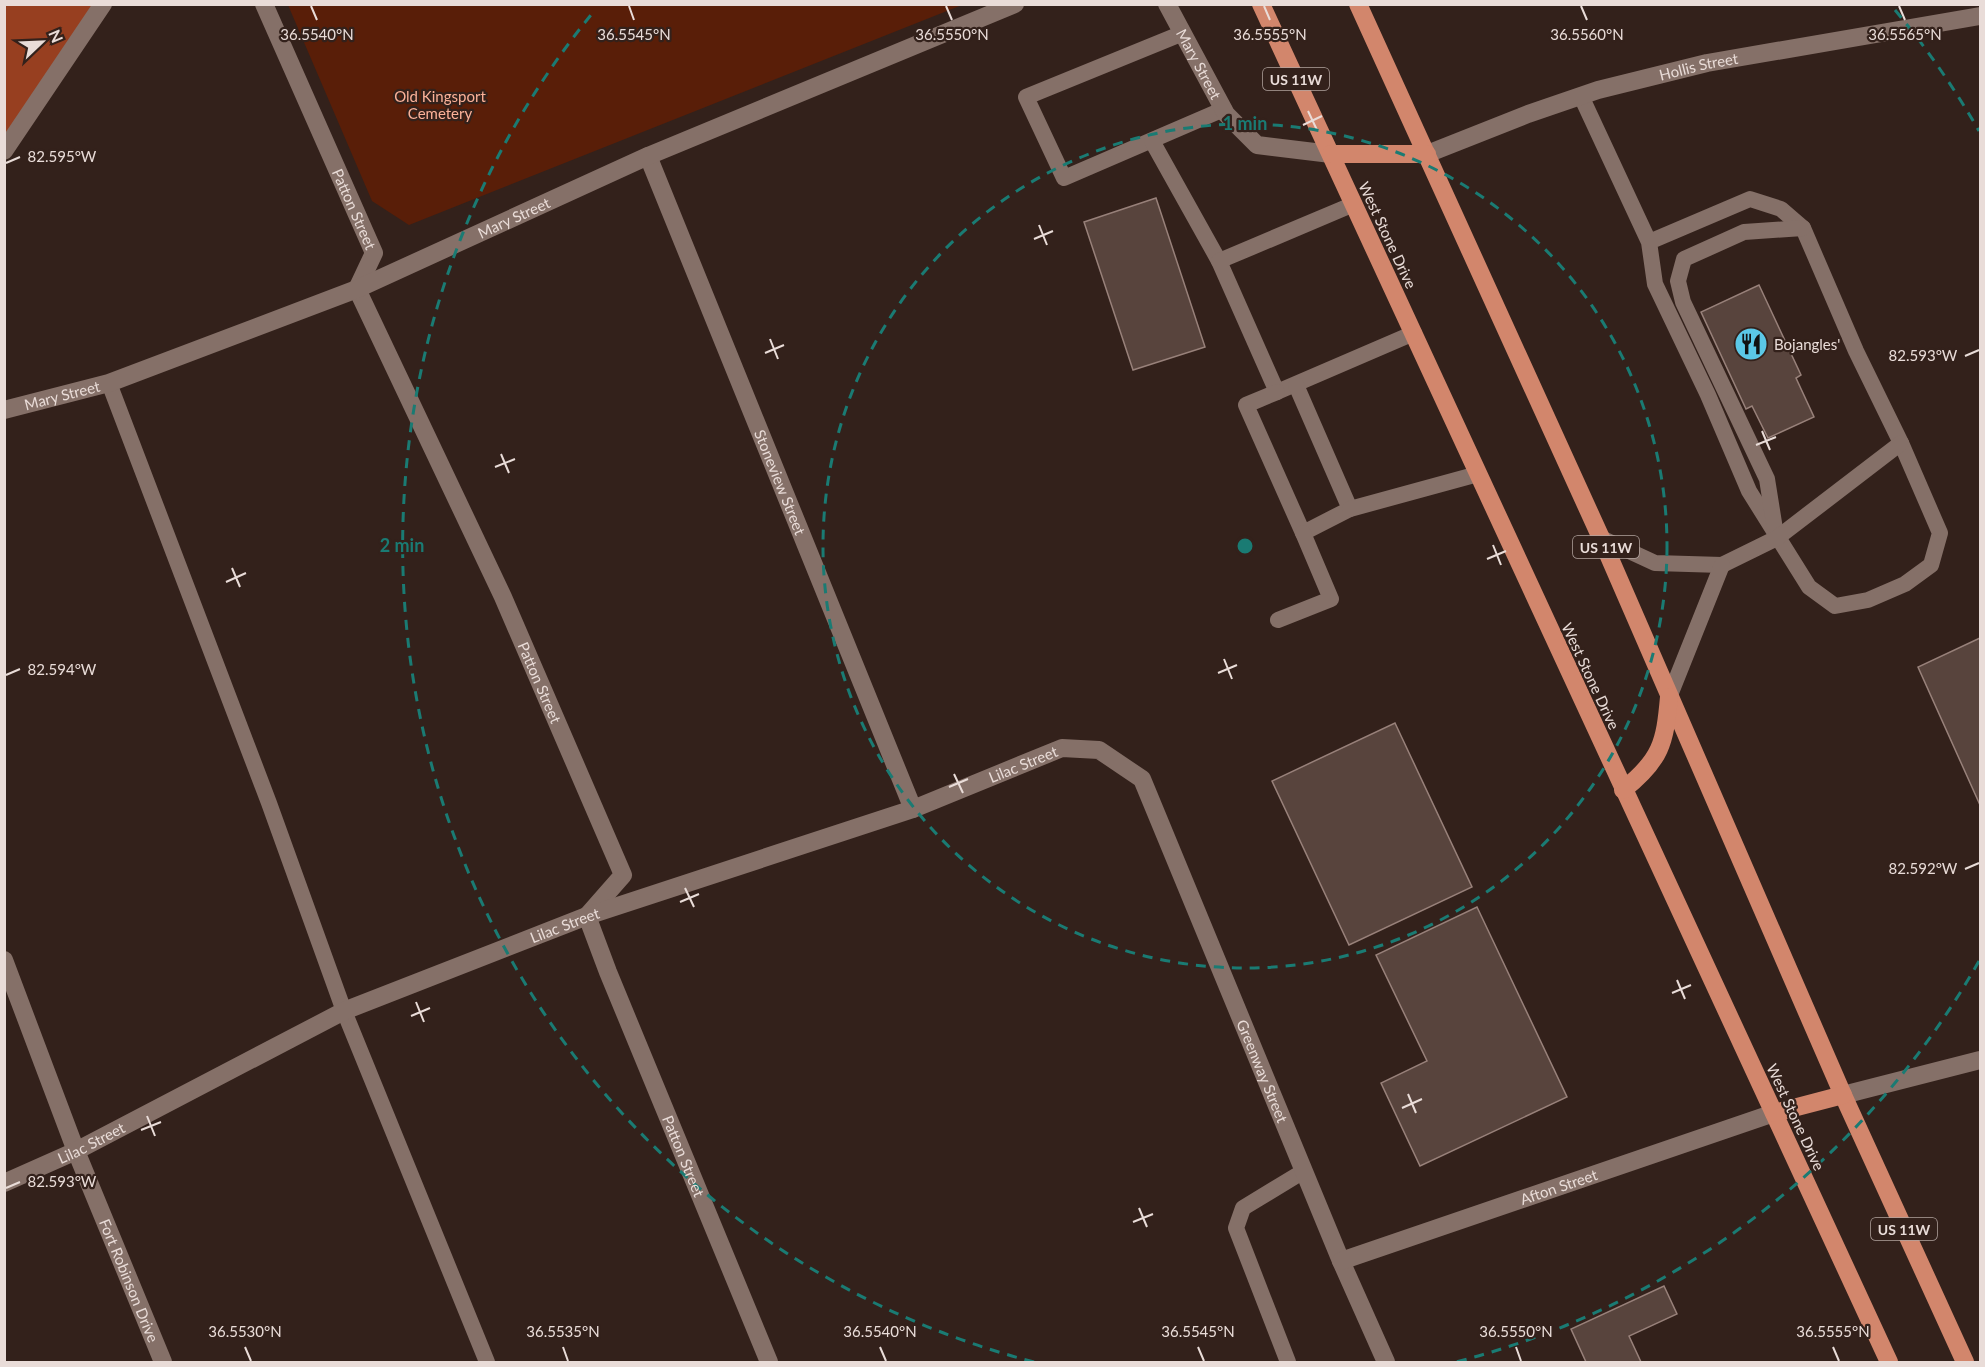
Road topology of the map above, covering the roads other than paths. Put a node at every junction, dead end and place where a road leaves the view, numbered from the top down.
1 (103, 4) edge
2 (264, 4) edge
3 (1015, 4) edge
4 (1167, 4) edge
5 (1262, 4) edge
6 (1358, 4) edge
7 (1980, 16) edge
8 (1183, 33) junction
9 (1581, 96) junction
10 (1224, 109) junction
11 (1152, 141) junction
12 (4, 151) edge
13 (1331, 154) junction
14 (1427, 154) junction
15 (648, 156) junction
16 (1354, 204) junction
17 (1803, 228) junction
18 (1649, 242) junction
19 (1219, 261) junction
20 (357, 289) junction
21 (1414, 333) junction
22 (109, 383) junction
23 (1296, 385) junction
24 (1277, 392) junction
25 (4, 410) edge
26 (1901, 443) junction
27 (1478, 474) junction
28 (1350, 509) junction
29 (1304, 533) junction
30 (1601, 538) junction
31 (1777, 538) junction
32 (1722, 565) junction
33 (1278, 620) dead end
34 (1670, 695) junction
35 (1142, 779) joint
36 (1623, 790) junction
37 (913, 809) junction
38 (587, 916) junction
39 (4, 960) edge
40 (344, 1011) junction
41 (1980, 1060) edge
42 (1844, 1095) junction
43 (1774, 1113) junction
44 (76, 1151) junction
45 (1304, 1171) junction
46 (4, 1183) edge
47 (1341, 1261) junction
48 (164, 1362) edge
49 (487, 1362) edge
50 (769, 1362) edge
51 (1288, 1362) edge
52 (1386, 1362) edge
53 (1889, 1362) edge
54 (1965, 1362) edge

1 - 12 street
2 - 20 street, Patton Street
3 - 15 street, Mary Street
4 - 8 street, Mary Street
5 - 13 highway, West Stone Drive / US 11W
6 - 14 highway, US 11W
7 - 9 street, Hollis Street
8 - 10 street, Mary Street
8 - 11 lane
9 - 14 street, Hollis Street
9 - 18 lane
10 - 11 lane
10 - 13 street, Mary Street
11 - 19 lane
13 - 14 highway
13 - 16 highway, West Stone Drive / US 11W
14 - 30 highway, US 11W
15 - 20 street, Mary Street
15 - 37 street, Stoneview Street
16 - 19 lane
16 - 21 highway, West Stone Drive / US 11W
17 - 18 lane
17 - 26 lane
17 - 31 lane
18 - 31 lane
19 - 24 lane
20 - 22 street, Mary Street
20 - 38 street, Patton Street
21 - 23 lane
21 - 27 highway, West Stone Drive / US 11W
22 - 25 street, Mary Street
22 - 40 lane
23 - 24 lane
23 - 28 lane
24 - 29 lane
26 - 31 lane
26 - 31 lane
27 - 28 lane
27 - 36 highway, West Stone Drive / US 11W
28 - 29 lane
29 - 33 lane
30 - 32 lane
30 - 34 highway, US 11W
31 - 32 lane
32 - 34 lane
34 - 36 highway
34 - 42 highway, US 11W
35 - 37 street, Lilac Street
35 - 45 street, Greenway Street
36 - 43 highway, West Stone Drive / US 11W
37 - 38 street, Lilac Street
38 - 40 street, Lilac Street
38 - 50 street, Patton Street
39 - 44 street, Fort Robinson Drive
40 - 44 street, Lilac Street
40 - 49 lane
41 - 42 street
42 - 43 highway
42 - 54 highway, US 11W
43 - 47 street, Afton Street
43 - 53 highway, West Stone Drive / US 11W
44 - 46 street, Lilac Street
44 - 48 street, Fort Robinson Drive
45 - 47 street, Greenway Street
45 - 51 lane
47 - 52 street, Greenway Street

